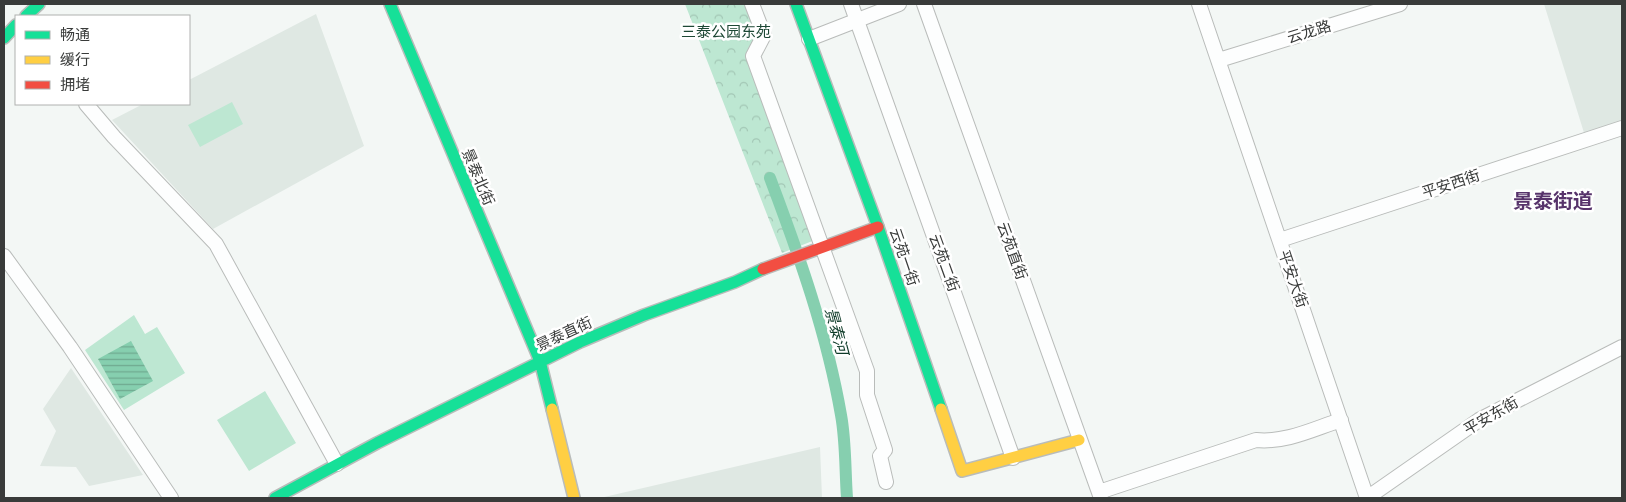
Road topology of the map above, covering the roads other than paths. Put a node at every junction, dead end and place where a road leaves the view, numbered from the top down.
1 (39, 4) edge
2 (390, 4) edge
3 (752, 4) edge
4 (796, 4) edge
5 (851, 4) edge
6 (899, 4) edge
7 (924, 4) edge
8 (1200, 4) edge
9 (1400, 4) edge
10 (27, 15) edge
11 (857, 20) junction
12 (15, 26) edge
13 (4, 38) edge
14 (809, 39) junction
15 (1219, 60) junction
16 (87, 105) edge
17 (1622, 128) edge
18 (878, 227) junction
19 (1280, 240) junction
20 (823, 247) junction
21 (4, 256) edge
22 (1622, 347) edge
23 (540, 361) junction
24 (1341, 420) junction
25 (1079, 440) junction
26 (1013, 458) junction
27 (337, 464) junction
28 (886, 482) dead end
29 (1100, 495) edge
30 (171, 498) edge
31 (275, 498) edge
32 (574, 498) edge
33 (1367, 498) edge

1 - 10 street
2 - 23 street, 景泰北街
3 - 20 street
4 - 14 street, 云苑一街
5 - 11 street, 云苑二街
6 - 11 street
7 - 25 street, 云苑直街
8 - 15 street, 平安大街
9 - 15 street, 云龙路
11 - 14 street
11 - 26 street, 云苑二街
12 - 13 street
14 - 18 street, 云苑一街
15 - 19 street, 平安大街
16 - 27 street
17 - 19 street, 平安西街
18 - 20 street, 景泰直街
18 - 26 street, 云苑一街
19 - 24 street, 平安大街
20 - 23 street, 景泰直街
20 - 28 street
21 - 30 street
22 - 33 street, 平安东街
23 - 27 street, 景泰直街
23 - 32 street, 景泰北街
24 - 29 street
24 - 33 street, 平安大街
25 - 26 street
25 - 29 street, 云苑直街
27 - 31 street, 景泰直街

